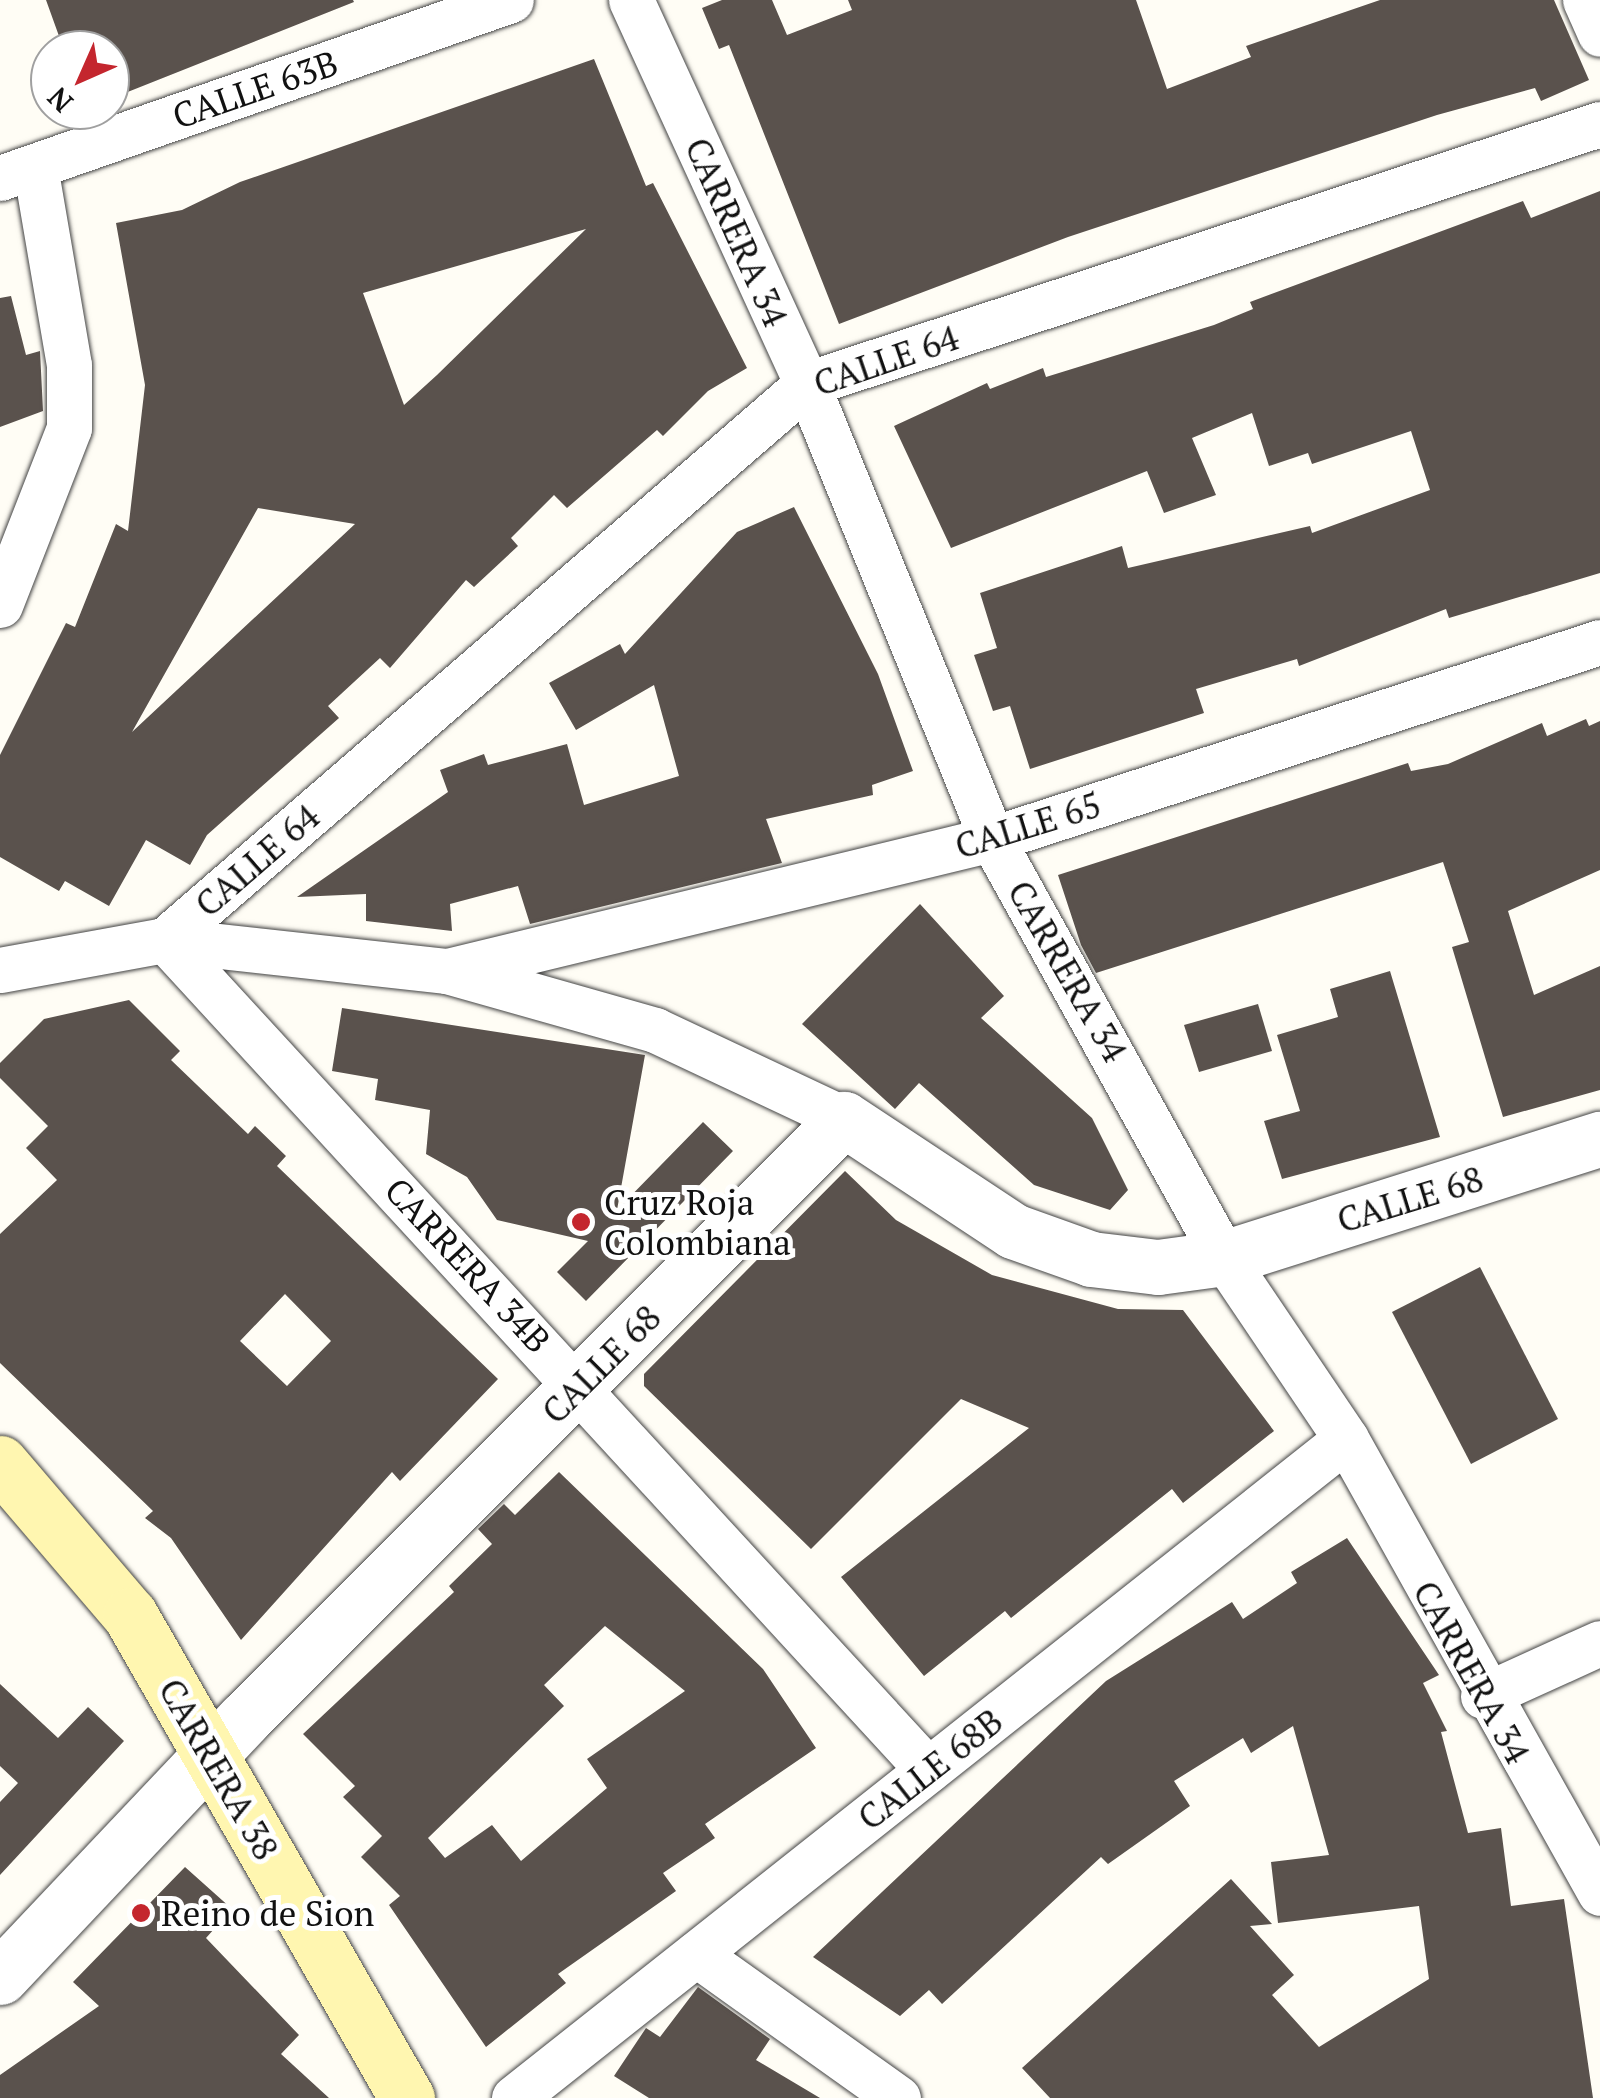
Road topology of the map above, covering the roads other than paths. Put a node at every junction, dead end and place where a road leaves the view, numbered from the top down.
1 (511, 0) edge
2 (632, 0) edge
3 (1585, 0) edge
4 (1600, 34) edge
5 (1600, 124) edge
6 (18, 172) edge
7 (806, 384) junction
8 (0, 604) edge
9 (1600, 642) edge
10 (992, 838) junction
11 (165, 940) junction
12 (0, 970) edge
13 (446, 971) junction
14 (844, 1118) junction
15 (1600, 1140) edge
16 (1224, 1258) junction
17 (580, 1386) junction
18 (1346, 1439) junction
19 (0, 1463) edge
20 (1600, 1643) edge
21 (1483, 1696) junction
22 (212, 1754) junction
23 (928, 1770) junction
24 (1600, 1893) edge
25 (696, 1954) junction
26 (0, 1977) edge
27 (407, 2098) edge
28 (514, 2098) edge
29 (898, 2098) edge

1 - 6 street, CALLE 63B
2 - 7 street, CARRERA 34
3 - 4 street
5 - 7 street, CALLE 64
6 - 8 street
7 - 10 street, CARRERA 34
7 - 11 street, CALLE 64
9 - 10 street, CALLE 65
10 - 13 street, CALLE 65
10 - 16 street, CARRERA 34
11 - 12 street, CALLE 65
11 - 13 street, CALLE 65
11 - 17 street, CARRERA 34B
13 - 14 street, CALLE 65
14 - 16 street, CALLE 68
14 - 17 street, CALLE 68
15 - 16 street, CALLE 68
16 - 18 street, CARRERA 34
17 - 22 street, CALLE 68
17 - 23 street, CARRERA 34B
18 - 21 street, CARRERA 34
18 - 23 street, CALLE 68B
19 - 22 main road, CARRERA 38
20 - 21 street
21 - 24 street, CARRERA 34
22 - 26 street, CALLE 68
22 - 27 main road, CARRERA 38
23 - 25 street, CALLE 68B
25 - 28 street, CALLE 68B
25 - 29 street

